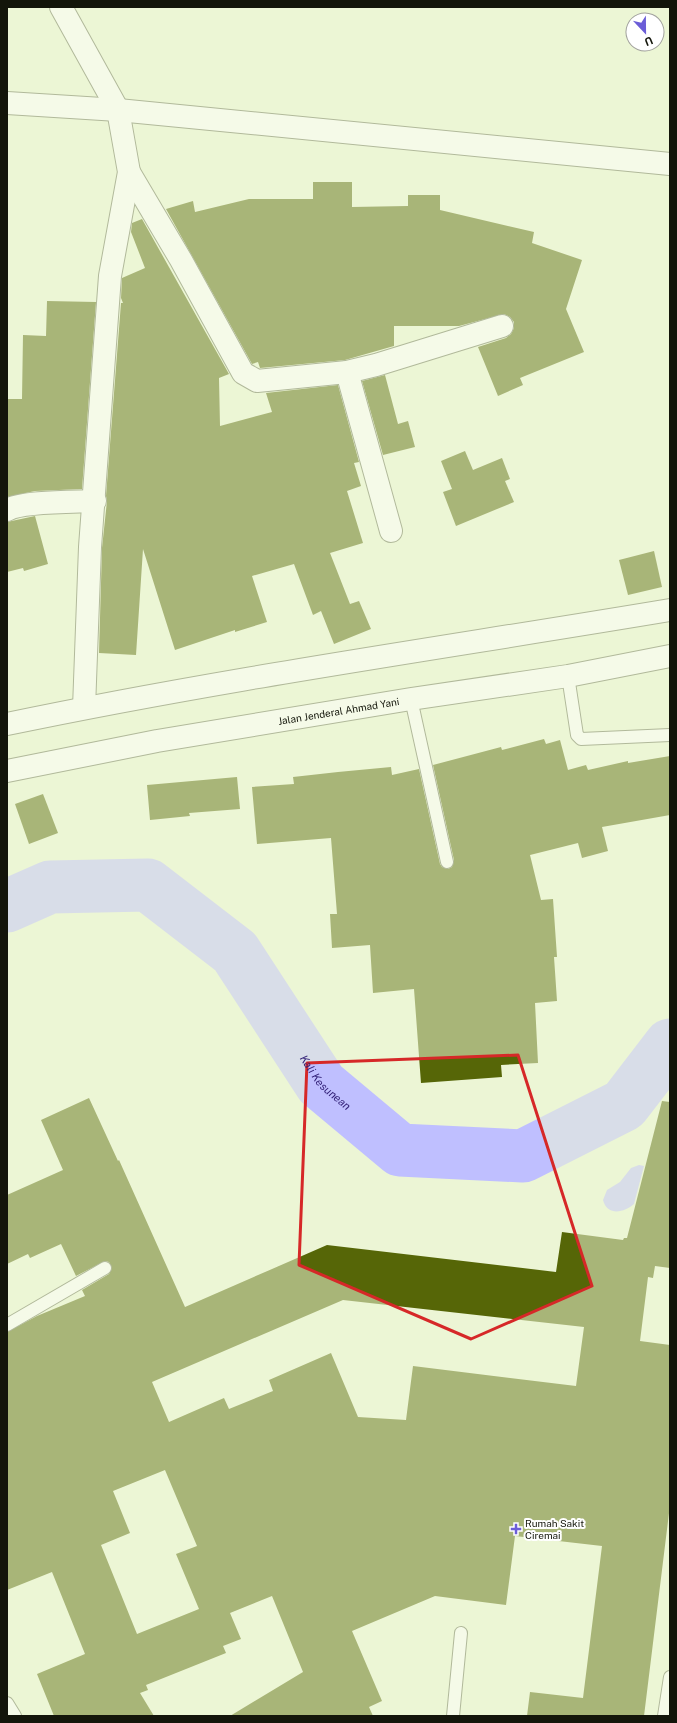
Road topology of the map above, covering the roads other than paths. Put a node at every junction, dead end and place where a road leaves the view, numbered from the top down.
1 (61, 7) edge
2 (7, 103) edge
3 (118, 110) junction
4 (670, 164) edge
5 (129, 172) junction
6 (502, 326) dead end
7 (347, 372) junction
8 (95, 501) junction
9 (7, 510) edge
10 (391, 531) dead end
11 (670, 610) edge
12 (664, 657) edge
13 (568, 676) junction
14 (411, 699) junction
15 (84, 708) junction
16 (7, 724) edge
17 (670, 735) edge
18 (7, 771) edge
19 (447, 862) dead end
20 (105, 1268) dead end
21 (7, 1325) edge
22 (461, 1633) dead end
23 (670, 1677) edge
24 (7, 1703) edge
25 (15, 1716) edge
26 (453, 1716) edge
27 (664, 1716) edge

1 - 3 main road
2 - 3 main road
3 - 4 main road
3 - 5 main road
5 - 7 main road
5 - 8 main road
6 - 7 main road
7 - 10 main road
8 - 9 main road
8 - 15 main road
11 - 15 main road
12 - 13 main road, Jalan Jenderal Ahmad Yani
13 - 14 main road, Jalan Jenderal Ahmad Yani
13 - 17 lane
14 - 18 main road, Jalan Jenderal Ahmad Yani
14 - 19 lane
15 - 16 main road
20 - 21 lane
22 - 26 lane
23 - 27 lane
24 - 25 lane

